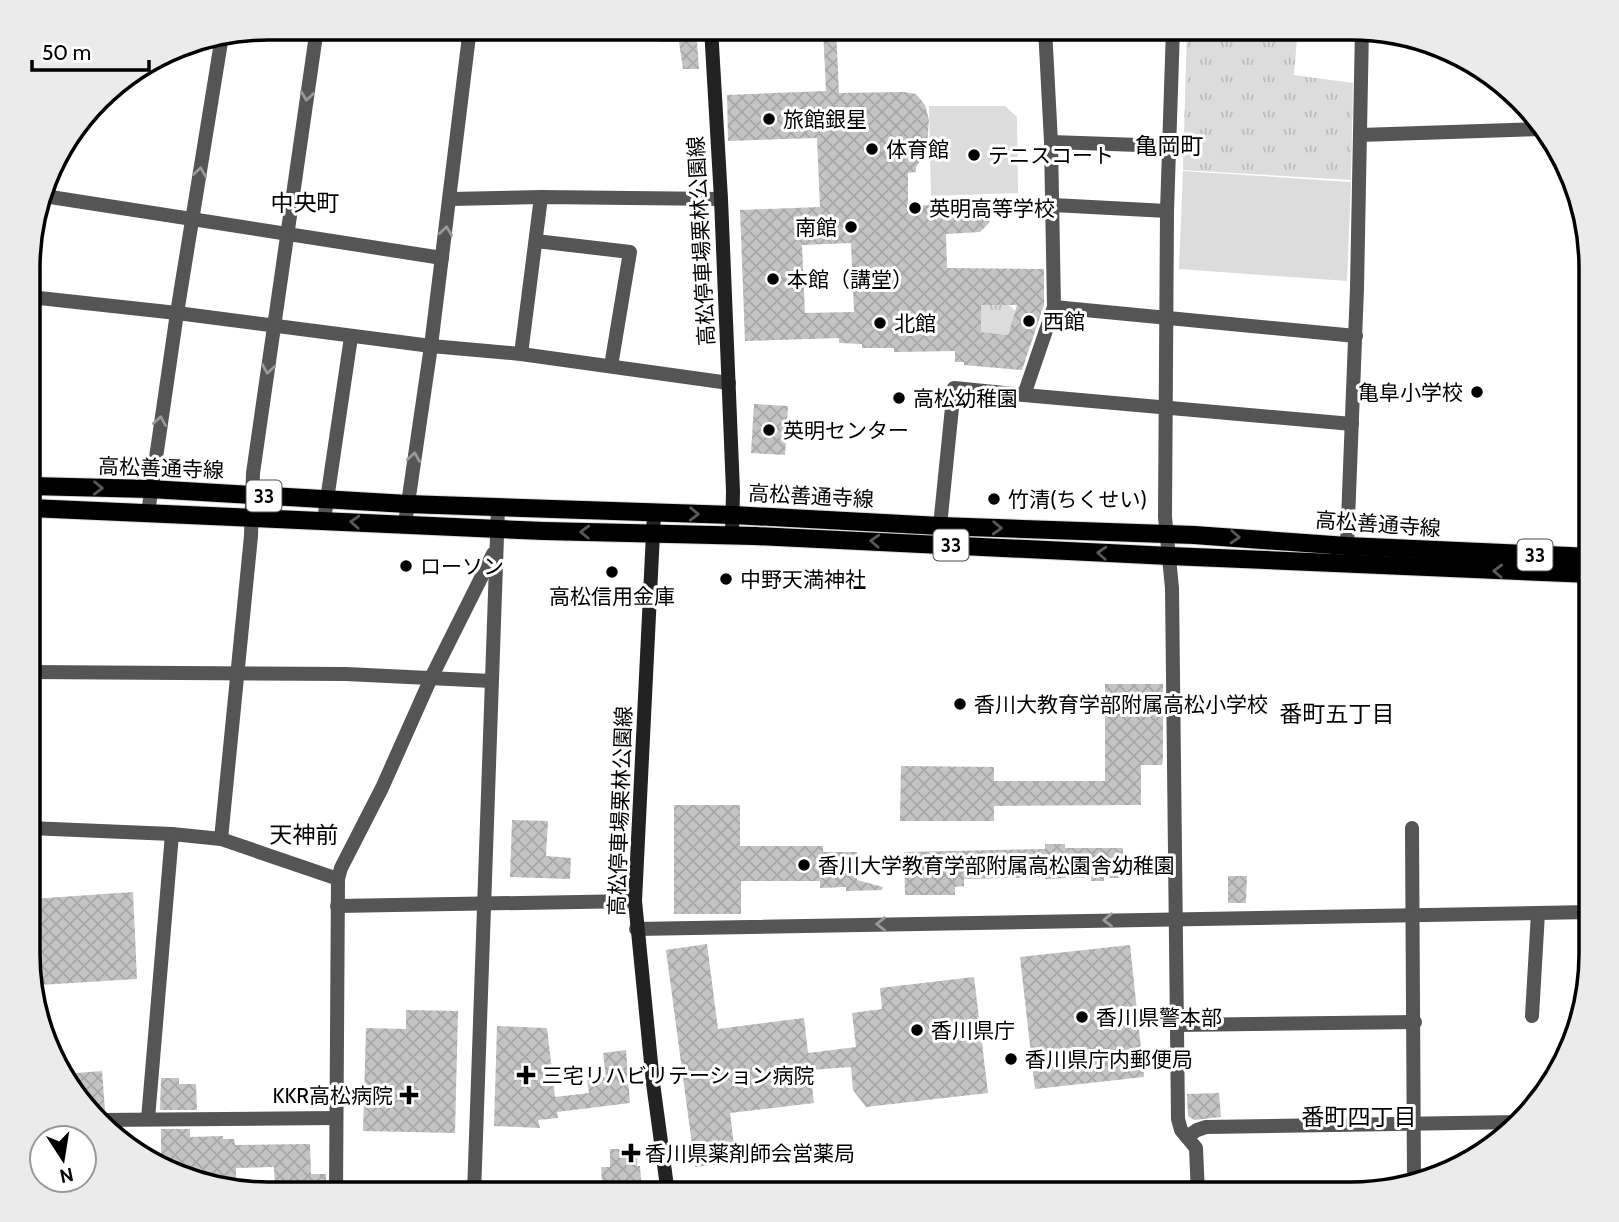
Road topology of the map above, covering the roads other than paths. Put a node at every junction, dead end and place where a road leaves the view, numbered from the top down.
1 (315, 40) edge
2 (469, 40) edge
3 (712, 40) edge
4 (1046, 41) edge
5 (1173, 41) edge
6 (1362, 41) edge
7 (220, 46) edge
8 (1531, 129) edge
9 (1360, 135) junction
10 (1051, 142) junction
11 (1169, 146) junction
12 (51, 197) edge
13 (541, 197) junction
14 (721, 199) junction
15 (450, 200) junction
16 (1053, 205) junction
17 (1167, 211) junction
18 (192, 220) junction
19 (287, 232) junction
20 (536, 241) junction
21 (442, 258) junction
22 (40, 298) edge
23 (1054, 307) junction
24 (177, 313) junction
25 (1166, 320) junction
26 (275, 326) junction
27 (1356, 336) junction
28 (351, 337) junction
29 (431, 346) junction
30 (521, 354) junction
31 (611, 366) junction
32 (729, 383) junction
33 (1024, 395) junction
34 (1167, 409) junction
35 (1352, 424) junction
36 (40, 486) edge
37 (150, 489) junction
38 (253, 495) junction
39 (327, 499) junction
40 (407, 504) junction
41 (40, 508) edge
42 (498, 508) junction
43 (148, 513) junction
44 (654, 513) junction
45 (733, 515) junction
46 (251, 517) junction
47 (324, 520) junction
48 (405, 524) junction
49 (940, 526) junction
50 (497, 528) junction
51 (1167, 534) junction
52 (653, 535) junction
53 (732, 535) junction
54 (1347, 546) junction
55 (495, 549) junction
56 (1170, 556) junction
57 (1579, 556) edge
58 (1579, 573) edge
59 (41, 672) edge
60 (239, 674) junction
61 (431, 678) junction
62 (491, 681) junction
63 (41, 828) edge
64 (1412, 828) dead end
65 (172, 834) junction
66 (221, 839) junction
67 (338, 879) junction
68 (635, 901) junction
69 (484, 903) junction
70 (337, 906) junction
71 (1578, 912) edge
72 (1538, 913) junction
73 (1414, 914) junction
74 (1177, 919) junction
75 (636, 929) junction
76 (1532, 1016) dead end
77 (1415, 1022) junction
78 (1178, 1026) junction
79 (335, 1118) junction
80 (148, 1119) junction
81 (113, 1120) edge
82 (1504, 1122) edge
83 (1414, 1123) junction
84 (1187, 1137) junction
85 (1415, 1172) edge
86 (336, 1181) edge
87 (474, 1181) edge
88 (666, 1181) edge
89 (1197, 1182) edge

1 -> 19 street
2 - 15 street
3 - 14 main road, 高松停車場栗林公園線
4 - 10 street
5 - 11 street
6 - 9 street
18 -> 7 street
8 - 9 street
9 - 27 street
10 - 11 street
10 - 16 street
11 - 17 street
12 - 18 street
13 - 14 street
13 - 15 street
13 - 20 street
14 - 32 main road, 高松停車場栗林公園線
21 -> 15 street
16 - 17 street
16 - 23 street
17 - 25 street
18 - 19 street
18 - 24 street
19 - 21 street
19 - 26 street
20 - 30 street
20 - 31 street
21 - 29 street
22 - 24 street
23 - 25 street
23 - 33 street
24 - 26 street
37 -> 24 street
25 - 27 street
25 - 34 street
26 - 28 street
26 -> 38 street
27 - 35 street
28 - 29 street
28 - 39 street
29 - 30 street
40 -> 29 street
30 - 31 street
31 - 32 street
32 - 45 main road, 高松停車場栗林公園線
33 - 34 street
33 - 49 street
34 - 35 street
34 - 51 street
35 - 54 street
36 -> 37 main road, 高松善通寺線 / 33
37 - 38 main road, 高松善通寺線 / 33
37 - 43 street
38 - 39 main road, 高松善通寺線 / 33
38 - 46 street
39 - 40 main road, 高松善通寺線 / 33
39 - 47 street
40 - 42 main road, 高松善通寺線 / 33
40 - 48 street
41 - 43 main road, 高松善通寺線 / 33
42 - 44 main road, 高松善通寺線 / 33
42 - 50 street
43 - 46 main road, 高松善通寺線 / 33
44 -> 45 main road, 高松善通寺線 / 33
44 - 52 main road, 高松停車場栗林公園線
45 - 49 main road, 高松善通寺線 / 33
45 - 53 main road, 高松停車場栗林公園線
46 - 47 main road, 高松善通寺線 / 33
46 - 60 street
48 -> 47 main road, 高松善通寺線 / 33
48 - 50 main road, 高松善通寺線 / 33
49 -> 51 main road, 高松善通寺線 / 33
52 -> 50 main road, 高松善通寺線 / 33
50 - 55 street
51 -> 54 main road, 高松善通寺線 / 33
51 - 56 street
52 - 53 main road, 高松善通寺線 / 33
52 - 68 main road, 高松停車場栗林公園線
56 -> 53 main road, 高松善通寺線 / 33
54 - 57 main road, 高松善通寺線 / 33
55 - 61 street
55 - 62 street
58 -> 56 main road, 高松善通寺線 / 33
56 - 74 street
59 - 60 street
60 - 61 street
60 - 66 street
61 - 62 street
61 - 67 street
62 - 69 street
63 - 65 street
64 - 73 street
65 - 66 street
65 - 80 street
66 - 67 street
67 - 70 street
68 - 69 street
68 - 75 main road, 高松停車場栗林公園線
69 - 70 street
69 - 87 street
70 - 79 street
71 - 72 street
72 - 73 street
72 - 76 street
73 - 74 street
73 - 77 street
74 -> 75 street
74 - 78 street
75 - 88 main road, 高松停車場栗林公園線
77 - 78 street
77 - 83 street
78 - 84 street
79 - 80 street
79 - 86 street
80 - 81 street
82 - 83 street
83 - 84 street
83 - 85 street
84 - 89 street

